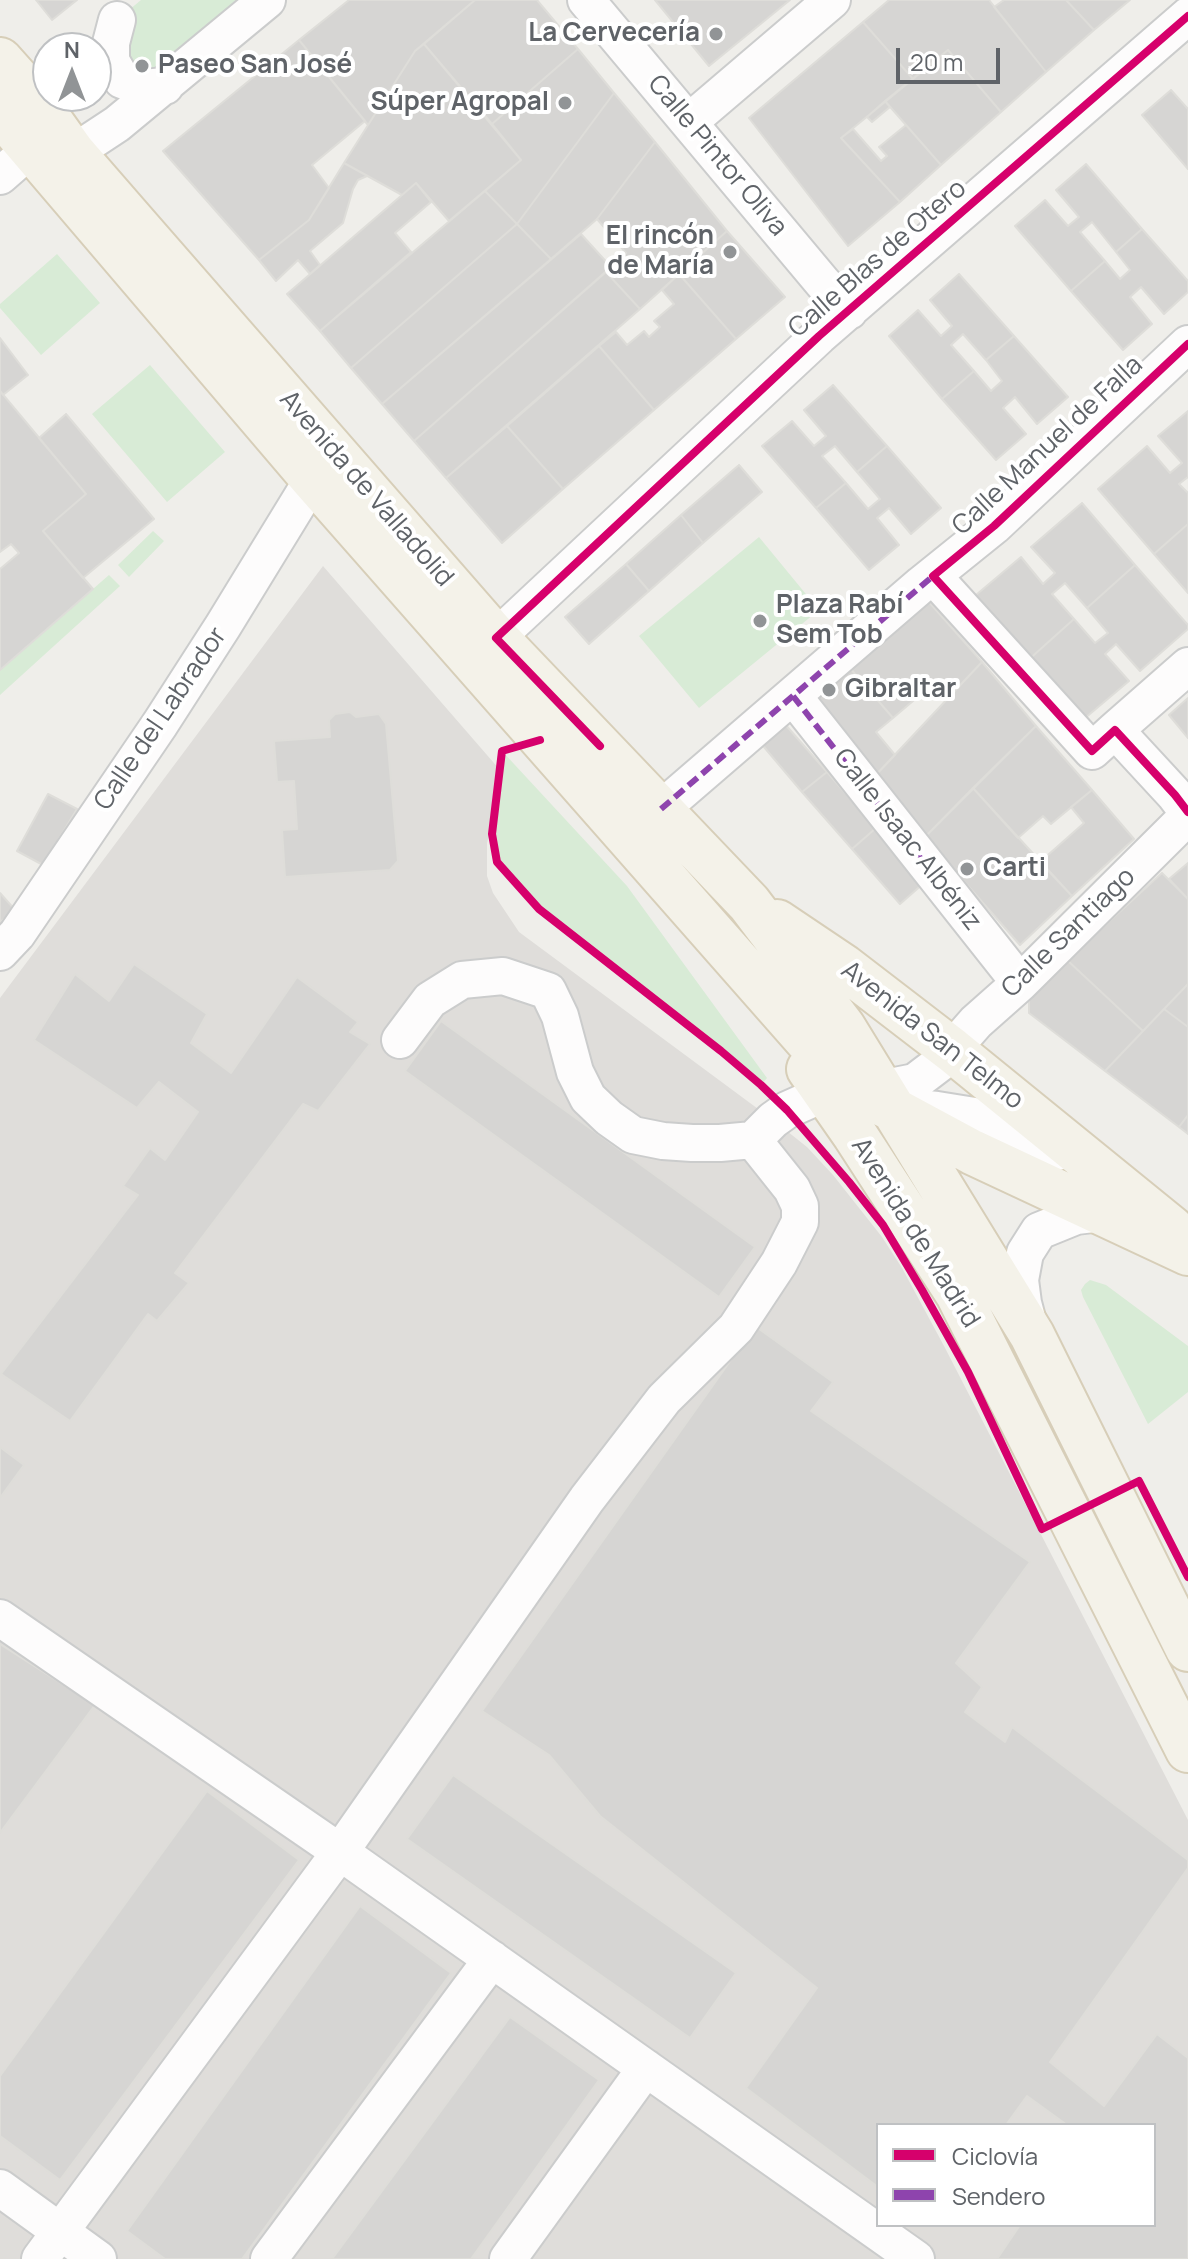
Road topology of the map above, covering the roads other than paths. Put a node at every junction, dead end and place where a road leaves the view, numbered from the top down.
1 (267, 0) edge
2 (586, 0) edge
3 (832, 0) edge
4 (129, 10) edge
5 (1188, 16) edge
6 (104, 32) edge
7 (0, 60) edge
8 (165, 86) junction
9 (27, 97) edge
10 (689, 122) junction
11 (35, 159) edge
12 (849, 311) junction
13 (1184, 355) edge
14 (313, 479) junction
15 (933, 576) junction
16 (496, 638) junction
17 (1188, 666) edge
18 (793, 696) junction
19 (1115, 730) junction
20 (661, 809) junction
21 (1188, 814) edge
22 (749, 903) junction
23 (723, 946) joint
24 (0, 952) edge
25 (1020, 983) junction
26 (400, 1040) dead end
27 (952, 1050) junction
28 (867, 1102) junction
29 (753, 1140) junction
30 (877, 1171) junction
31 (1106, 1195) junction
32 (1188, 1242) edge
33 (1188, 1253) edge
34 (1021, 1317) junction
35 (0, 1618) edge
36 (1188, 1649) edge
37 (1188, 1750) edge
38 (340, 1852) junction
39 (492, 1959) junction
40 (646, 2068) junction
41 (0, 2188) edge
42 (50, 2245) edge
43 (98, 2259) edge
44 (269, 2259) edge
45 (508, 2259) edge
46 (916, 2259) edge

1 - 8 street
2 - 10 street, Calle Pintor Oliva
3 - 10 street
4 - 6 street
4 - 8 street
5 - 12 street, Calle Blas de Otero
7 - 9 main road, Avenida de Valladolid
8 - 11 street
9 - 11 main road, Avenida de Valladolid
10 - 12 street, Calle Pintor Oliva
11 - 14 main road, Avenida de Valladolid
11 - 16 main road, Avenida de Valladolid
12 - 16 street, Calle Blas de Otero
13 - 15 street, Calle Manuel de Falla
14 - 23 main road, Avenida de Valladolid
14 - 24 street, Calle del Labrador
15 - 18 street
15 - 19 street
16 - 20 main road, Avenida de Valladolid
17 - 19 street
18 - 20 street
18 - 25 street, Calle Isaac Albéniz
19 - 21 street
20 - 22 main road, Avenida de Valladolid
21 - 25 street, Calle Santiago
22 - 27 main road, Avenida San Telmo
22 - 28 main road, Avenida de Madrid
23 - 28 main road, Avenida de Madrid
25 - 27 street, Calle Santiago
26 - 29 street
27 - 28 street, Calle Santiago
27 - 31 main road, Avenida San Telmo
28 - 29 street, Calle Santiago
28 - 30 main road, Avenida de Madrid
28 - 30 street
28 - 31 main road, Avenida San Telmo
28 - 34 main road, Avenida de Madrid
29 - 38 street
30 - 37 main road, Avenida de Madrid
31 - 32 main road, Avenida San Telmo
31 - 33 main road, Avenida San Telmo
31 - 34 street
34 - 36 main road, Avenida de Madrid
35 - 38 street
38 - 39 street
38 - 42 street
39 - 40 street
39 - 44 street
40 - 45 street
40 - 46 street
41 - 42 street
42 - 43 street

